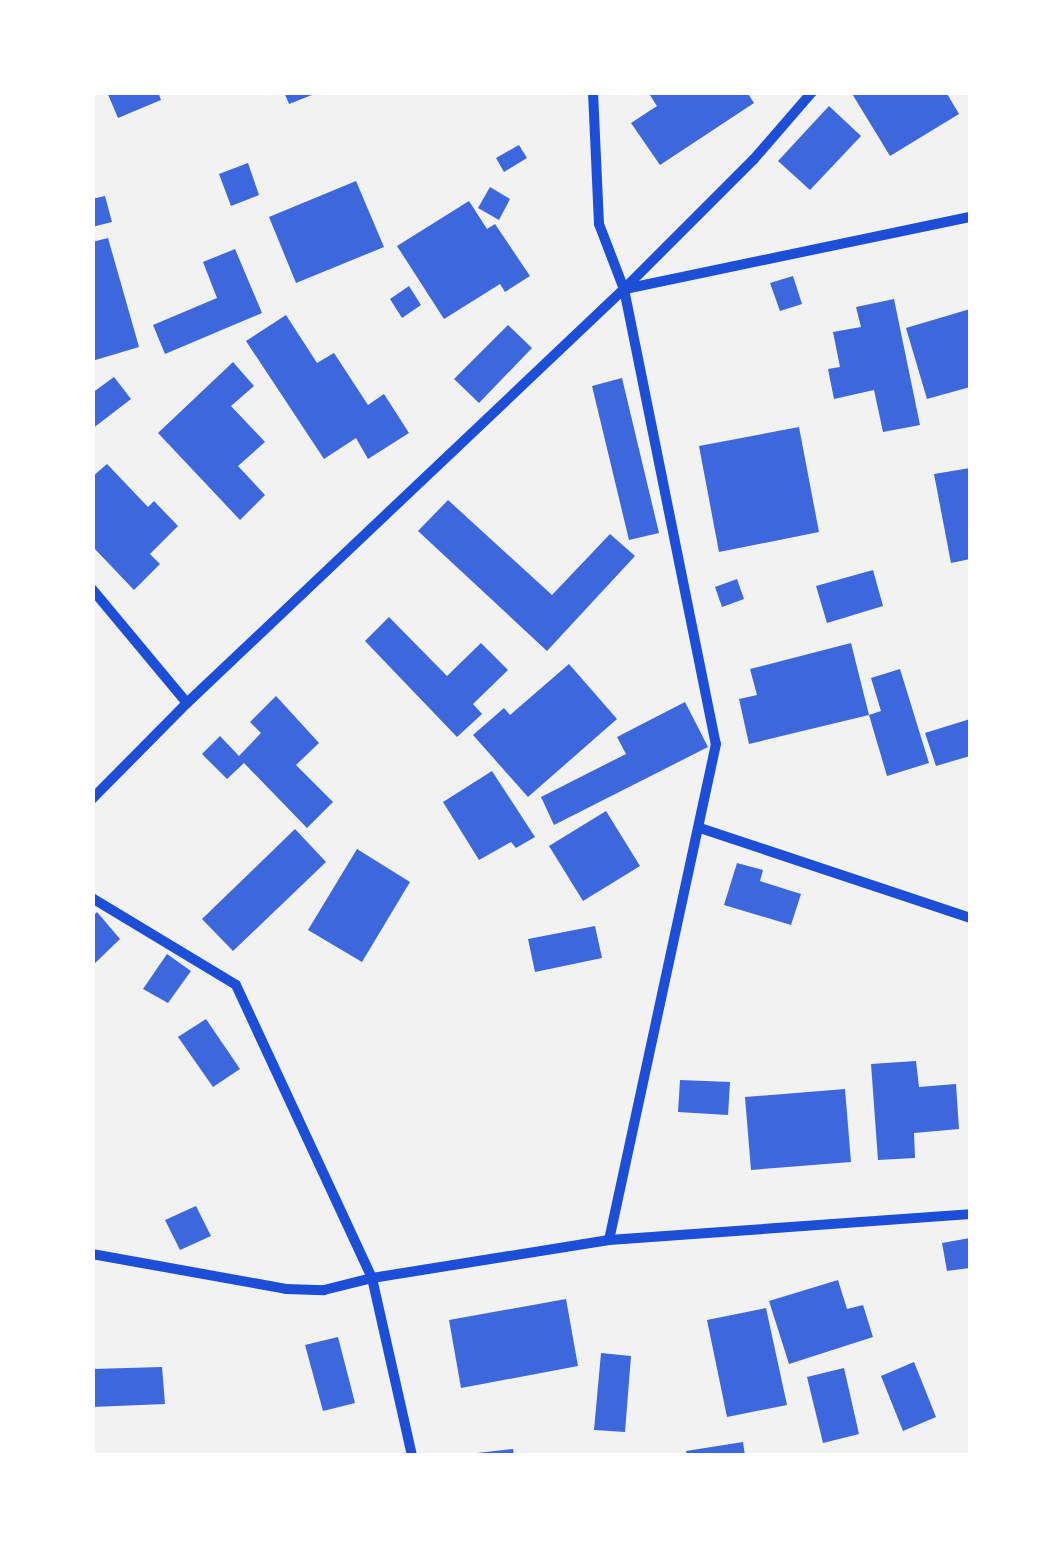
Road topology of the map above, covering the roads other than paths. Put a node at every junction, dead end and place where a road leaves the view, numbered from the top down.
1 (593, 92) edge
2 (812, 92) edge
3 (970, 217) edge
4 (624, 289) junction
5 (92, 589) edge
6 (187, 703) junction
7 (92, 799) edge
8 (700, 828) junction
9 (92, 898) edge
10 (970, 918) edge
11 (970, 1214) edge
12 (609, 1240) junction
13 (92, 1254) edge
14 (372, 1278) junction
15 (412, 1456) edge

1 - 4 street
2 - 4 street
3 - 4 street
4 - 6 street
4 - 8 street
5 - 6 street
6 - 7 street
8 - 10 street
8 - 12 street
9 - 14 street
11 - 12 street
12 - 14 street
13 - 14 street
14 - 15 street

